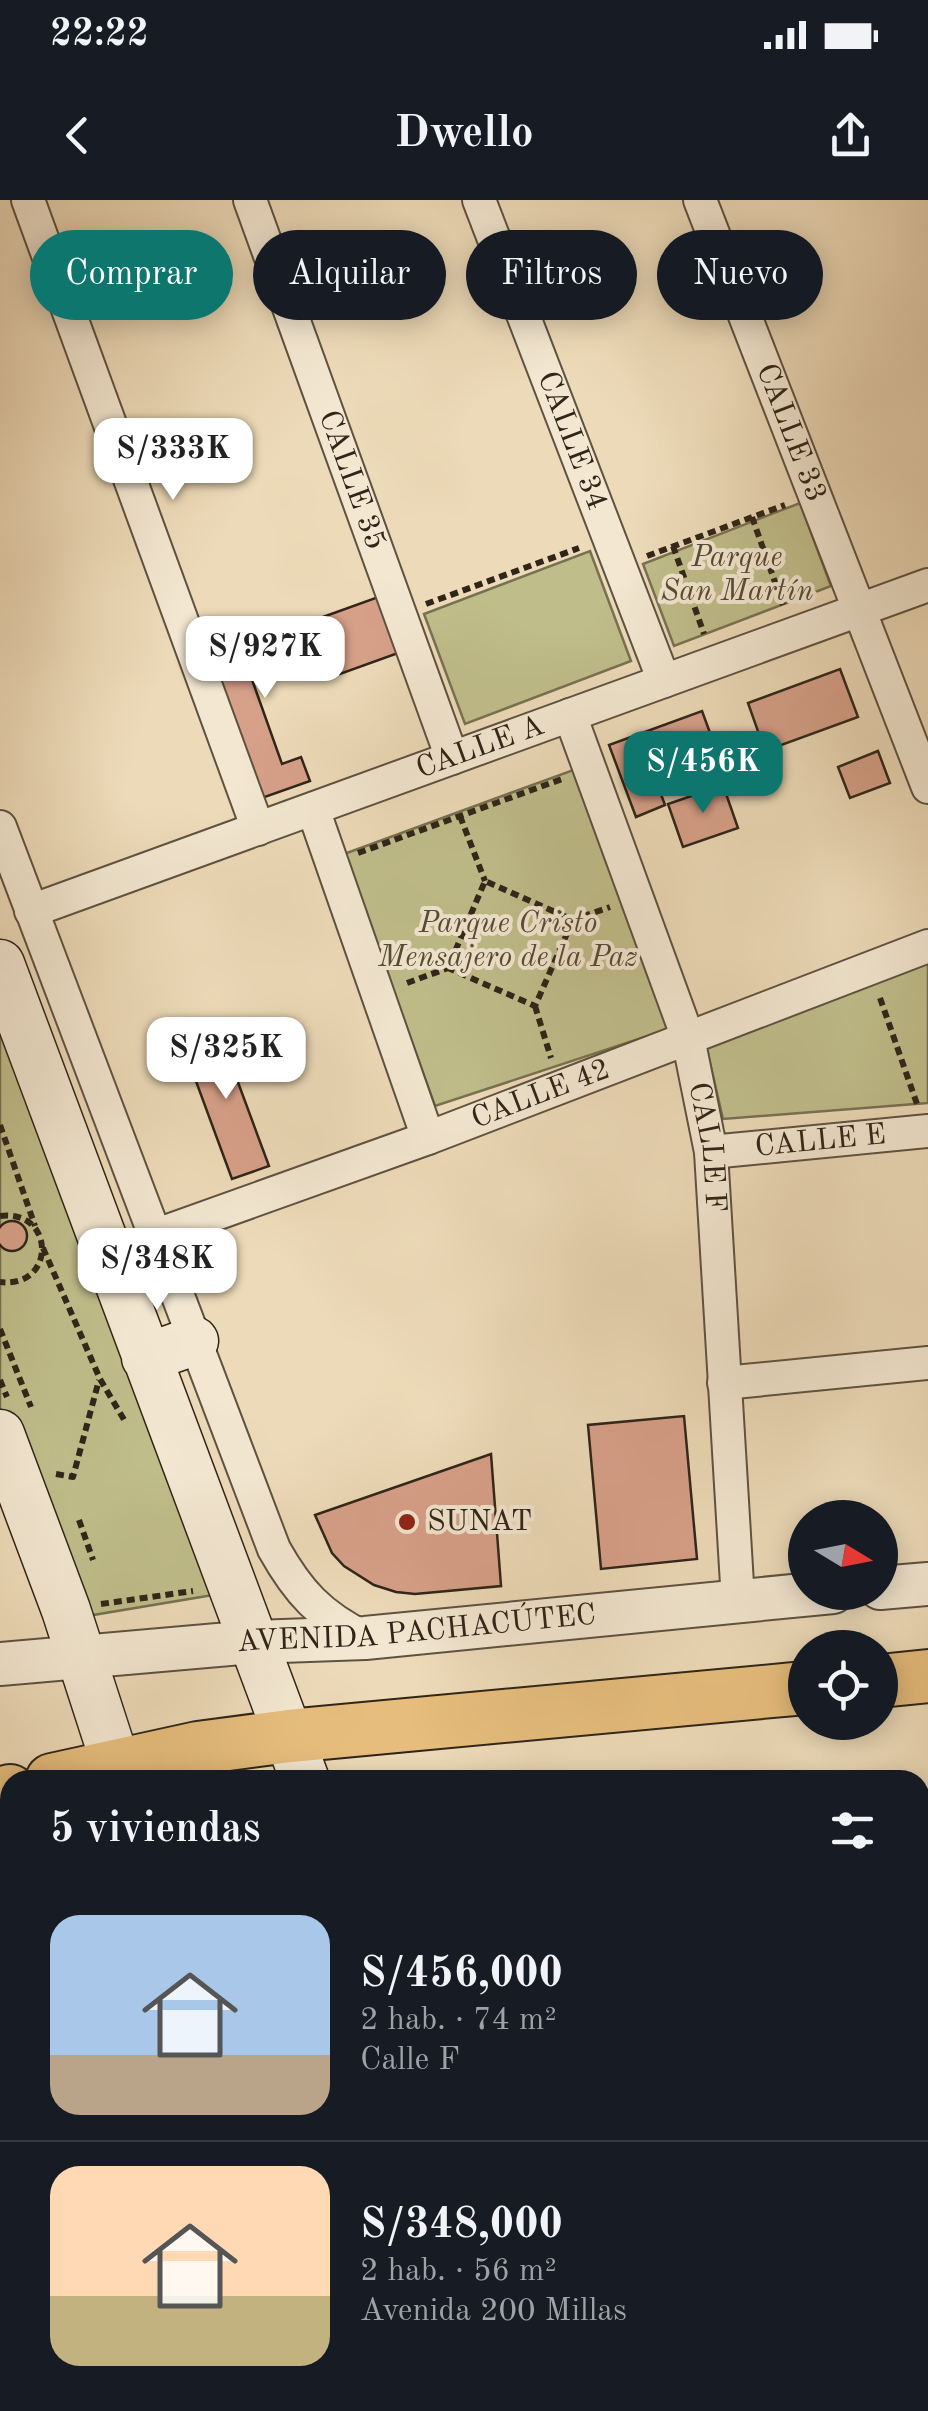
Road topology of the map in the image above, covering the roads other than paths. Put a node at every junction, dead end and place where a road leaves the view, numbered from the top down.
1 (28, 200) edge
2 (250, 200) edge
3 (479, 200) edge
4 (700, 200) edge
5 (928, 585) edge
6 (860, 610) junction
7 (664, 681) junction
8 (570, 715) junction
9 (452, 758) junction
10 (928, 787) edge
11 (312, 809) junction
12 (0, 827) edge
13 (258, 828) junction
14 (31, 911) junction
15 (928, 946) edge
16 (0, 964) edge
17 (688, 1038) junction
18 (927, 1131) edge
19 (428, 1138) junction
20 (711, 1152) junction
21 (154, 1236) junction
22 (194, 1340) junction
23 (146, 1358) junction
24 (928, 1363) edge
25 (724, 1383) junction
26 (18, 1427) edge
27 (928, 1584) edge
28 (898, 1586) edge
29 (788, 1596) edge
30 (738, 1601) junction
31 (365, 1638) junction
32 (252, 1642) junction
33 (81, 1655) junction
34 (0, 1664) edge
35 (928, 1676) edge
36 (898, 1679) edge
37 (788, 1690) edge
38 (297, 1758) edge
39 (117, 1770) edge
40 (128, 1770) edge

1 - 13 street
2 - 9 street, CALLE 35
3 - 7 street, CALLE 34
4 - 6 street, CALLE 33
5 - 6 street, CALLE A
6 - 7 street, CALLE A
6 - 10 street, CALLE 33
7 - 8 street, CALLE A
8 - 9 street, CALLE A
8 - 17 street, CALLE F
9 - 11 street, CALLE A
11 - 13 street, CALLE A
11 - 19 street
12 - 14 street
13 - 14 street, CALLE A
14 - 21 street
15 - 17 street, CALLE 42
16 - 23 main road
17 - 19 street, CALLE 42
17 - 20 street, CALLE F
18 - 20 street, CALLE E
19 - 21 street, CALLE 42
20 - 25 street, CALLE F
21 - 22 street
22 - 23 main road
22 - 31 street
23 - 32 main road
24 - 25 street
25 - 30 street, CALLE F
26 - 33 main road
27 - 28 street
29 - 30 street, AVENIDA PACHACÚTEC
30 - 31 street, AVENIDA PACHACÚTEC
31 - 32 street, AVENIDA PACHACÚTEC
32 - 33 street, AVENIDA PACHACÚTEC
32 - 38 main road
33 - 34 street, AVENIDA PACHACÚTEC
33 - 39 main road
35 - 36 main road
37 - 38 main road
38 - 40 main road

